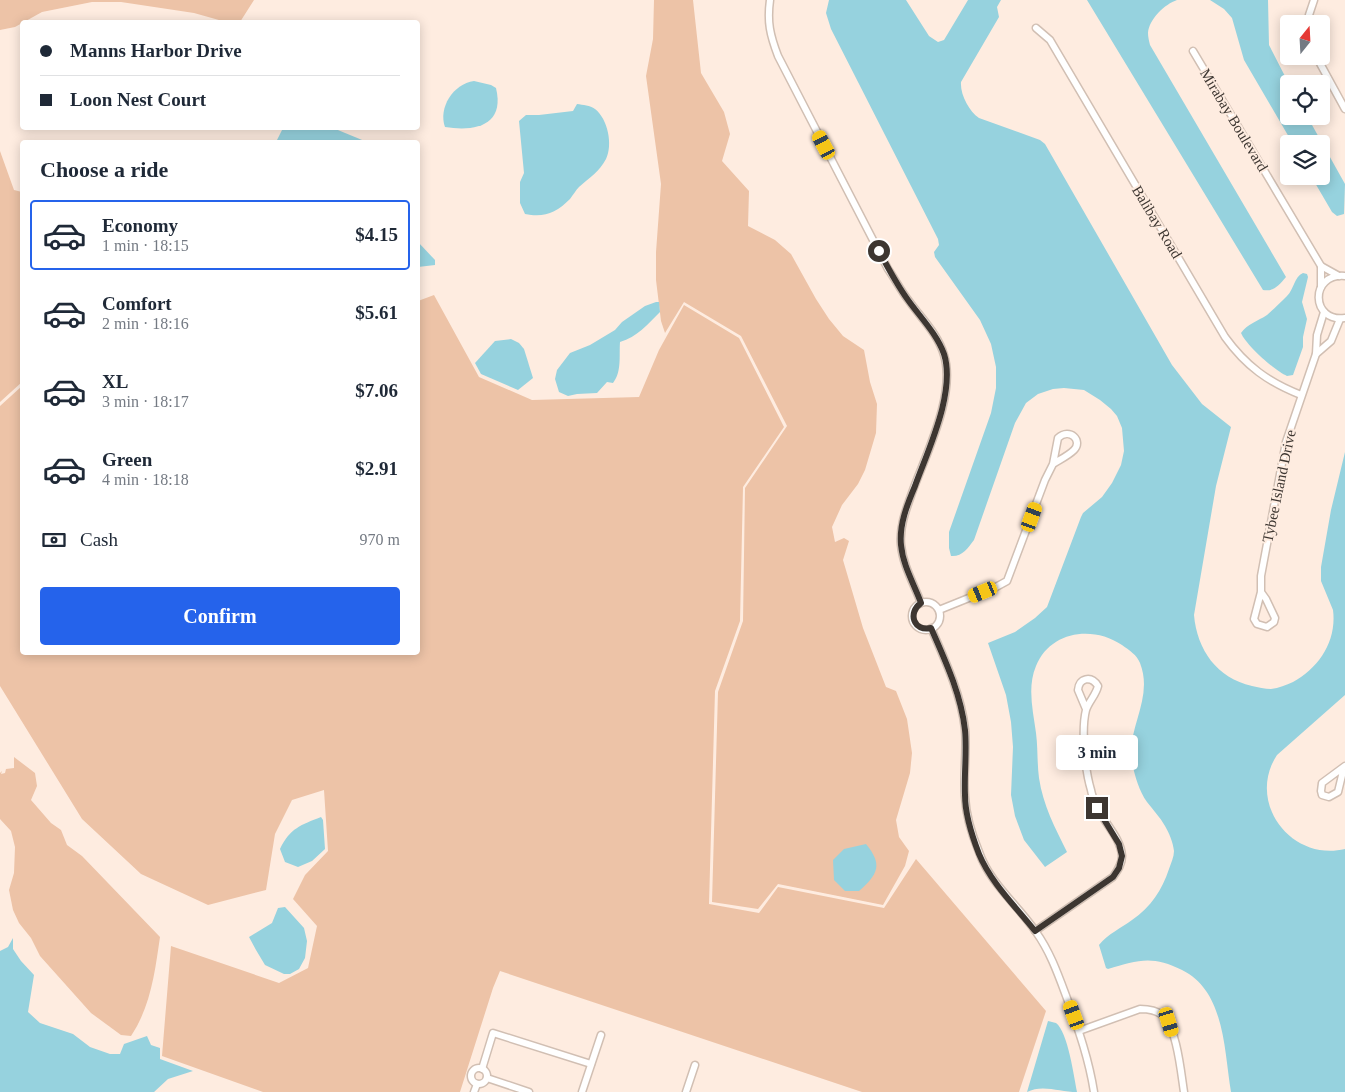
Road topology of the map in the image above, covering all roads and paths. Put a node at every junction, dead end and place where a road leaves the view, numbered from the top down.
1 (770, 0) edge
2 (1314, 0) edge
3 (1309, 15) edge
4 (1036, 28) dead end
5 (1193, 51) dead end
6 (1321, 65) edge
7 (1345, 110) edge
8 (1321, 266) junction
9 (1342, 276) edge
10 (1321, 288) junction
11 (1324, 312) junction
12 (1342, 319) edge
13 (1317, 338) junction
14 (1330, 342) junction
15 (1316, 354) junction
16 (1301, 394) junction
17 (1052, 464) junction
18 (1261, 592) junction
19 (921, 603) junction
20 (939, 610) junction
21 (931, 628) junction
22 (1086, 709) dead end
23 (1344, 767) edge
24 (1035, 931) junction
25 (1079, 1031) junction
26 (601, 1035) dead end
27 (591, 1064) junction
28 (695, 1065) dead end
29 (482, 1068) junction
30 (487, 1078) junction
31 (477, 1084) junction
32 (474, 1092) edge
33 (530, 1092) edge
34 (582, 1092) edge
35 (686, 1092) edge
36 (1094, 1092) edge
37 (1184, 1092) edge

1 - 19 street
2 - 3 street
4 - 16 street, Balibay Road
5 - 8 street, Mirabay Boulevard
6 - 7 street
8 - 9 street
8 - 10 street
9 - 10 street
10 - 11 street
11 - 12 street
11 - 13 street, Tybee Island Drive
12 - 14 street, Tybee Island Drive
13 - 14 street
13 - 15 street, Tybee Island Drive
14 - 15 street, Tybee Island Drive
15 - 16 street, Tybee Island Drive
16 - 18 street, Tybee Island Drive
17 - 17 street
17 - 20 street
18 - 18 street, Tybee Island Drive
19 - 20 street
19 - 21 street
20 - 21 street
21 - 24 street
22 - 24 street
23 - 23 street
24 - 25 street
25 - 36 street
25 - 37 street
26 - 27 street
27 - 29 street
27 - 34 street
28 - 35 street
29 - 30 street
29 - 31 street
30 - 31 street
30 - 33 street
31 - 32 street

